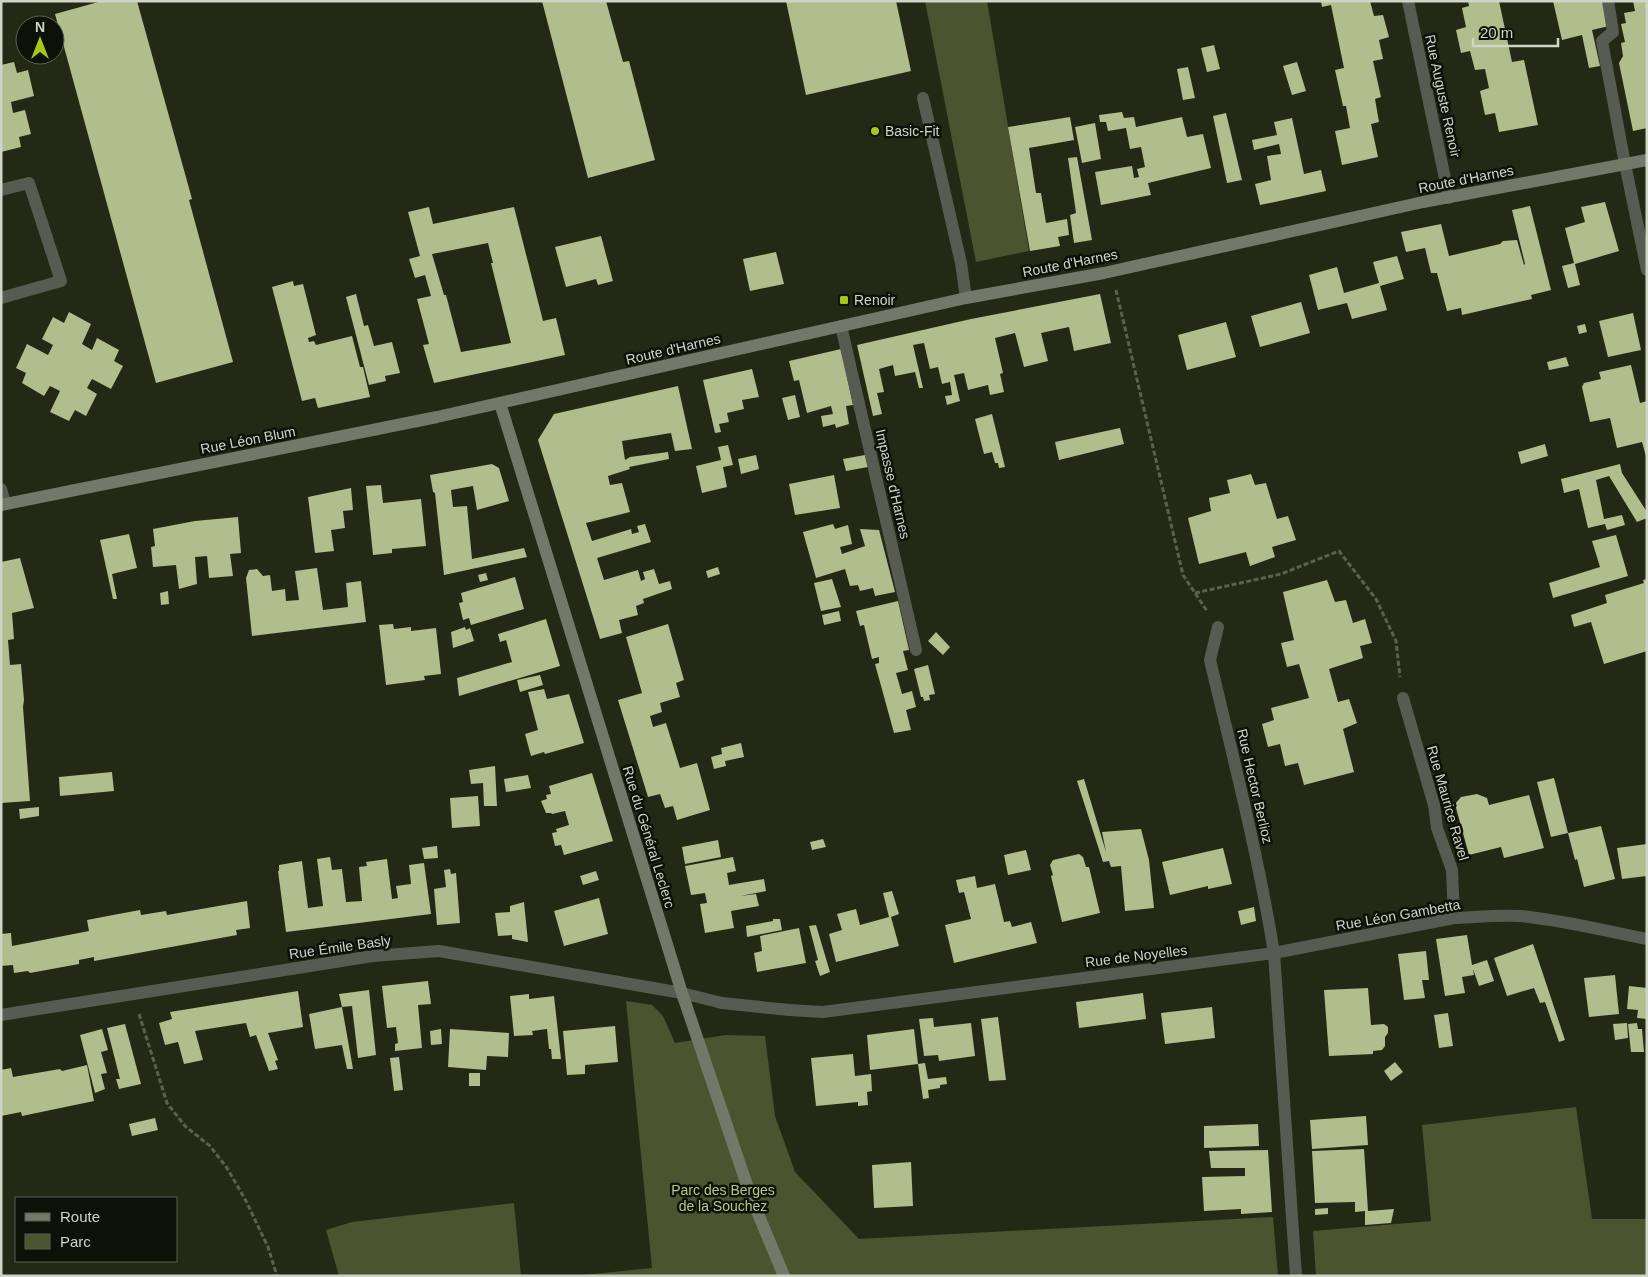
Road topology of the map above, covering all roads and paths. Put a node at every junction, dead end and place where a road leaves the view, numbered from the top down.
1 (1408, 1) edge
2 (1608, 1) edge
3 (923, 98) dead end
4 (1647, 160) edge
5 (1625, 164) junction
6 (1, 190) edge
7 (1450, 198) junction
8 (1647, 270) edge
9 (1104, 272) junction
10 (1, 298) edge
11 (966, 298) junction
12 (841, 326) junction
13 (500, 403) junction
14 (1, 489) edge
15 (3, 504) edge
16 (1195, 593) junction
17 (1218, 628) joint
18 (916, 650) dead end
19 (1403, 698) joint
20 (1454, 918) junction
21 (1647, 939) edge
22 (1274, 953) junction
23 (136, 993) junction
24 (682, 993) junction
25 (1, 1015) edge
26 (277, 1276) edge
27 (784, 1276) edge
28 (1296, 1276) edge

1 - 7 street, Rue Auguste Renoir
2 - 5 street
3 - 11 street
4 - 5 street, Route d'Harnes
5 - 7 street, Route d'Harnes
5 - 8 street
6 - 10 street
7 - 9 street, Route d'Harnes
9 - 11 street, Route d'Harnes
9 - 16 path
11 - 12 street, Route d'Harnes
12 - 13 street, Route d'Harnes
12 - 18 street, Impasse d'Harnes
13 - 15 street, Rue Léon Blum
13 - 24 street, Rue du Général Leclerc
14 - 15 street
16 - 17 path
16 - 19 path
17 - 22 street, Rue Hector Berlioz
19 - 20 street, Rue Maurice Ravel
20 - 21 street, Rue Léon Gambetta
20 - 22 street, Rue Léon Gambetta
22 - 24 street, Rue de Noyelles
22 - 28 street
23 - 24 street, Rue Émile Basly
23 - 25 street, Rue Émile Basly
23 - 26 path
24 - 27 street, Rue du Général Leclerc

